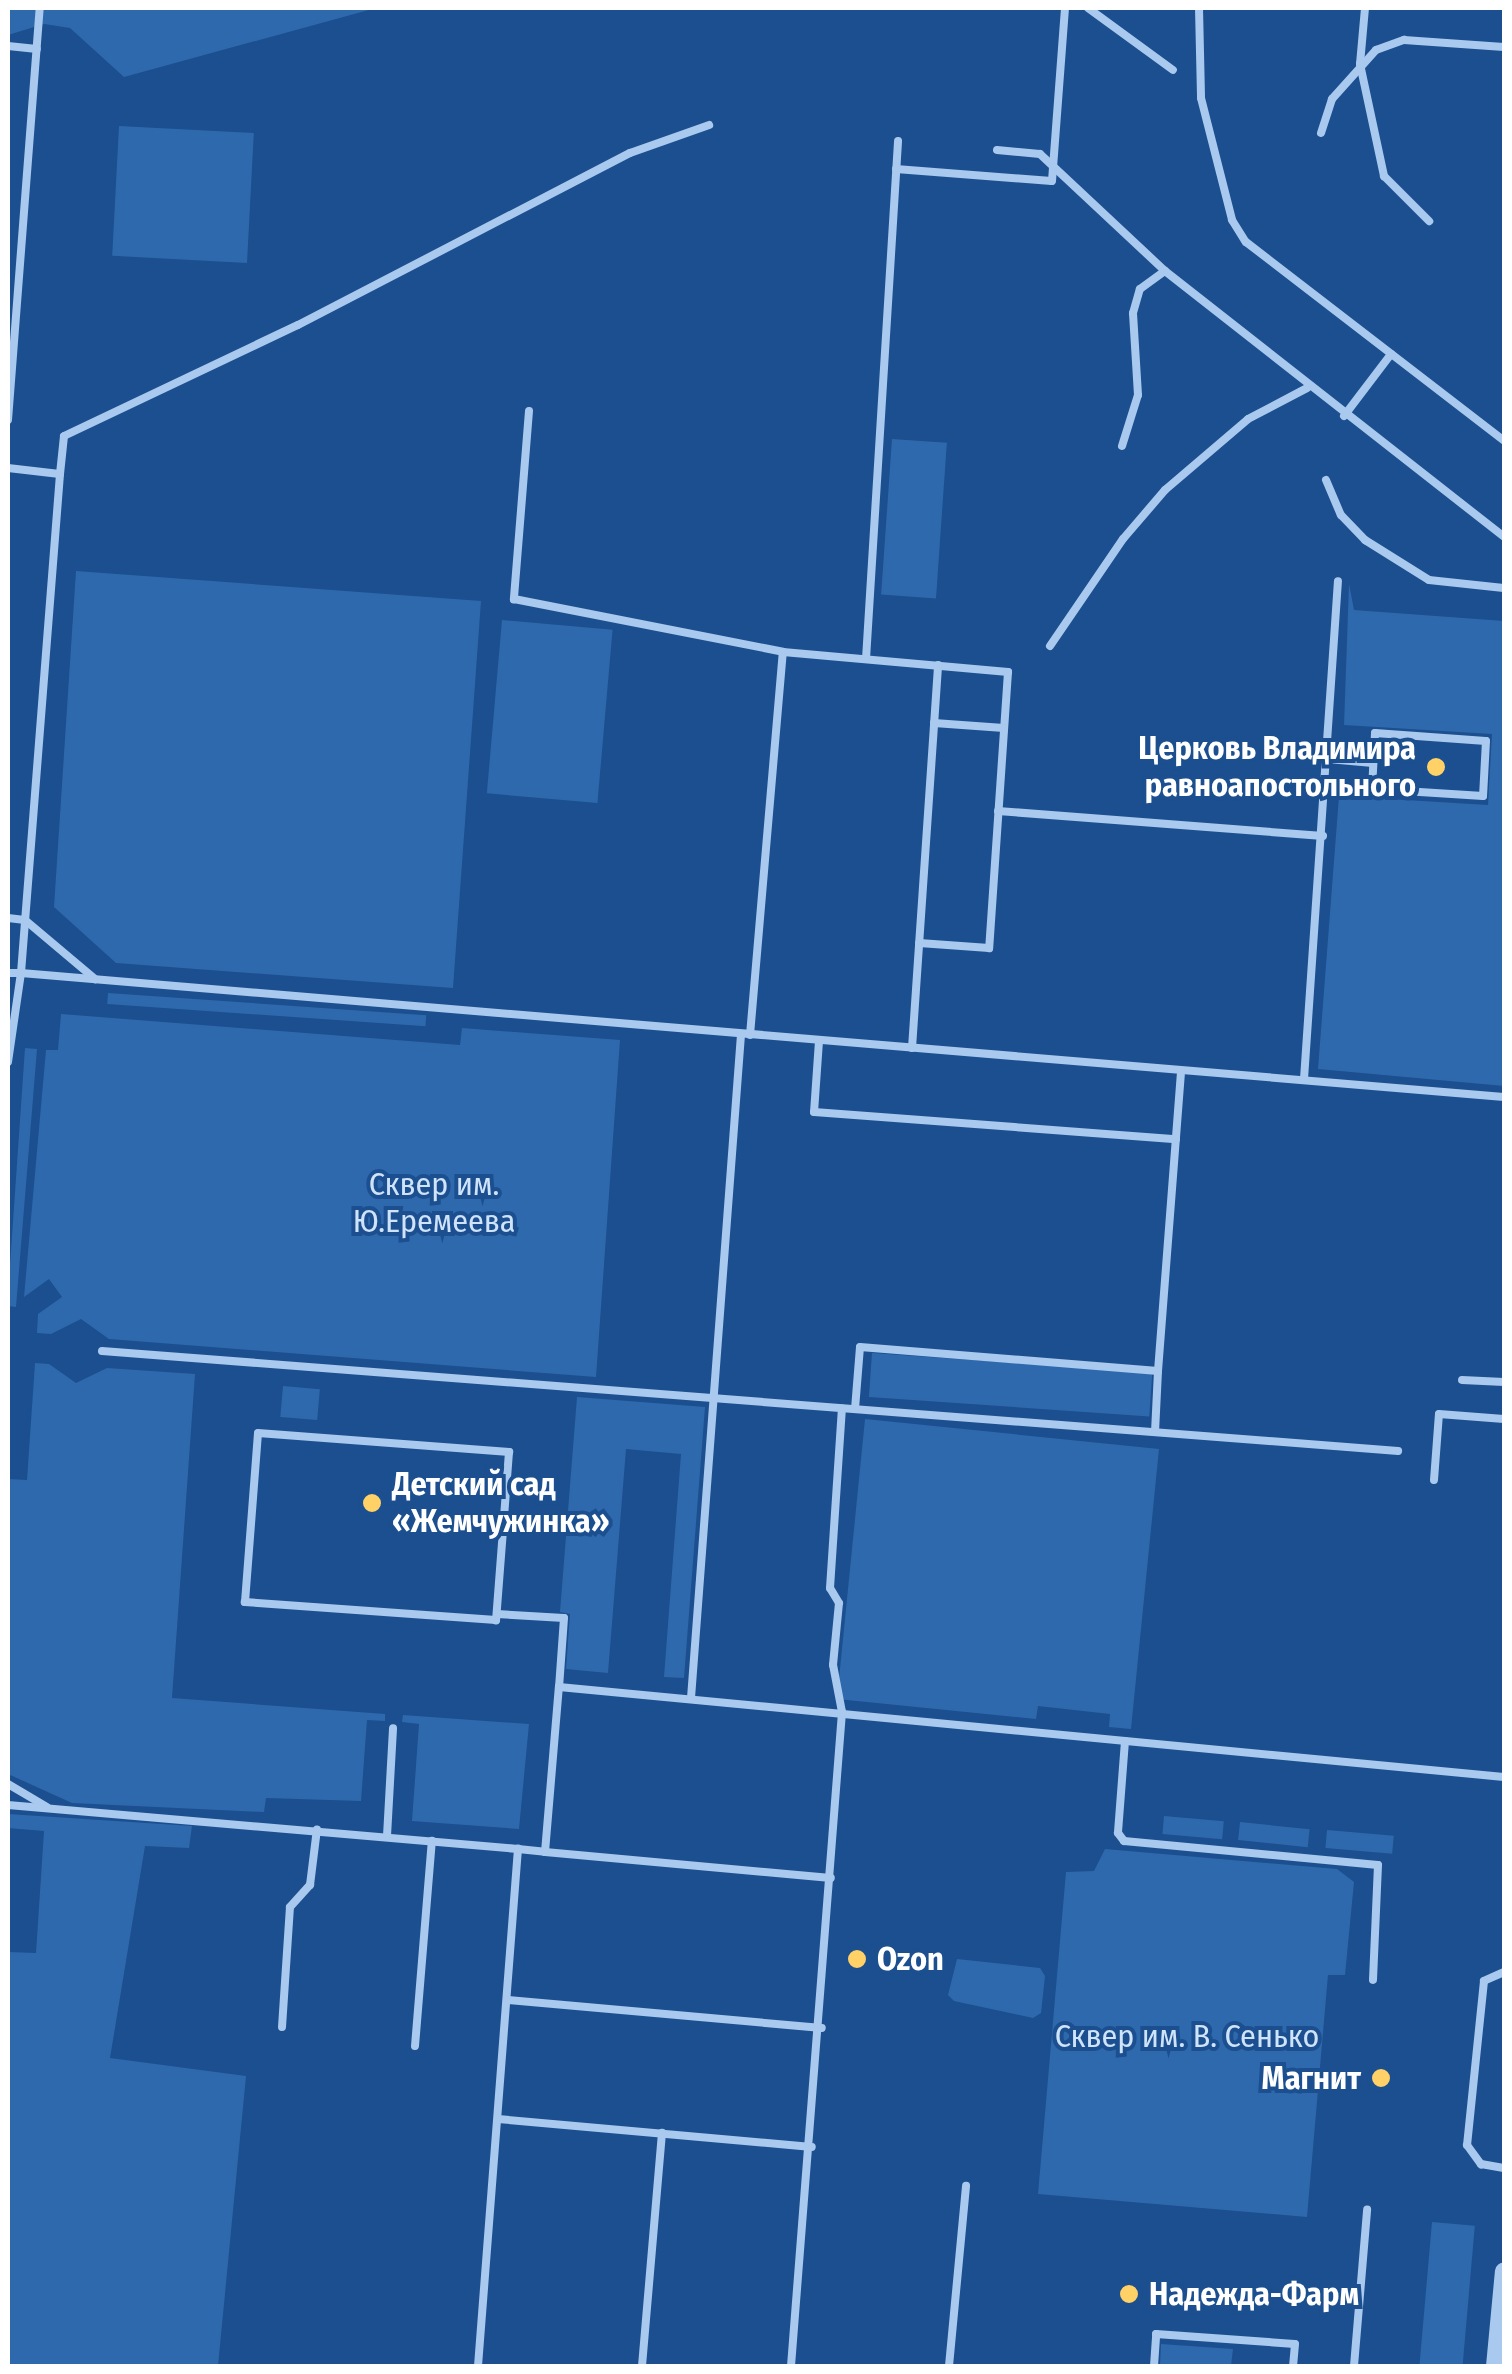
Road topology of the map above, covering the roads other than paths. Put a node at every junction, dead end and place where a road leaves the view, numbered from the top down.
1 (40, 8) edge
2 (1065, 8) edge
3 (1088, 8) edge
4 (1199, 8) edge
5 (1365, 8) edge
6 (8, 46) edge
7 (1504, 47) edge
8 (37, 49) junction
9 (1360, 64) junction
10 (1173, 70) dead end
11 (709, 125) dead end
12 (1321, 133) dead end
13 (898, 141) dead end
14 (996, 150) dead end
15 (1053, 166) junction
16 (896, 170) junction
17 (1430, 221) dead end
18 (1164, 272) junction
19 (1391, 354) junction
20 (1307, 388) junction
21 (529, 411) dead end
22 (1344, 416) junction
23 (8, 420) edge
24 (1504, 442) edge
25 (1122, 446) dead end
26 (8, 468) edge
27 (60, 474) junction
28 (1326, 480) dead end
29 (1504, 537) edge
30 (1338, 581) dead end
31 (1504, 588) edge
32 (1050, 646) dead end
33 (783, 652) junction
34 (866, 659) junction
35 (938, 665) junction
36 (934, 724) junction
37 (1004, 728) junction
38 (1328, 760) junction
39 (1374, 763) junction
40 (998, 811) junction
41 (1323, 836) junction
42 (8, 918) edge
43 (25, 920) junction
44 (919, 944) junction
45 (8, 973) edge
46 (20, 973) junction
47 (95, 980) junction
48 (746, 1034) junction
49 (819, 1040) junction
50 (912, 1048) junction
51 (8, 1062) edge
52 (1181, 1071) junction
53 (1304, 1079) junction
54 (1504, 1096) edge
55 (1176, 1139) junction
56 (102, 1351) dead end
57 (1158, 1371) junction
58 (1462, 1380) dead end
59 (1504, 1382) edge
60 (714, 1397) junction
61 (842, 1408) junction
62 (855, 1409) junction
63 (1504, 1419) edge
64 (1154, 1432) junction
65 (1398, 1451) dead end
66 (1434, 1480) dead end
67 (497, 1614) junction
68 (559, 1687) junction
69 (691, 1698) junction
70 (842, 1712) junction
71 (394, 1728) dead end
72 (1125, 1741) junction
73 (1504, 1777) edge
74 (8, 1784) edge
75 (8, 1806) edge
76 (49, 1808) junction
77 (317, 1828) junction
78 (387, 1836) junction
79 (432, 1841) junction
80 (518, 1849) junction
81 (545, 1852) junction
82 (831, 1878) junction
83 (1504, 1972) edge
84 (1373, 1980) dead end
85 (508, 2000) junction
86 (282, 2027) dead end
87 (822, 2028) junction
88 (414, 2046) dead end
89 (498, 2119) junction
90 (662, 2134) junction
91 (812, 2147) junction
92 (1504, 2168) edge
93 (966, 2186) dead end
94 (1367, 2210) dead end
95 (1504, 2270) edge
96 (478, 2366) edge
97 (642, 2366) edge
98 (791, 2366) edge
99 (949, 2366) edge
100 (1154, 2366) edge
101 (1294, 2366) edge
102 (1354, 2366) edge
103 (1496, 2366) edge

1 - 8 lane
2 - 15 lane
3 - 10 lane
4 - 19 lane
5 - 9 lane
6 - 8 lane
7 - 9 lane
8 - 23 lane
9 - 12 lane
9 - 17 lane
11 - 27 lane
13 - 16 lane
14 - 15 lane
15 - 16 lane
15 - 18 lane
16 - 34 lane
18 - 20 lane
18 - 25 lane
19 - 22 lane
19 - 24 lane
20 - 22 lane
20 - 32 lane
21 - 33 lane
22 - 29 lane
26 - 27 lane
27 - 43 lane
28 - 31 lane
30 - 38 lane
33 - 34 lane
33 - 48 lane
34 - 35 lane
35 - 36 lane
35 - 37 lane
36 - 37 lane
36 - 44 lane
37 - 40 lane
38 - 39 lane
38 - 41 lane
39 - 39 lane
40 - 41 lane
40 - 44 lane
41 - 53 lane
42 - 43 lane
43 - 46 lane
43 - 47 lane
44 - 50 lane
45 - 46 lane
46 - 47 lane
46 - 51 lane
47 - 48 lane
48 - 49 lane
48 - 60 lane
49 - 50 lane
49 - 55 lane
50 - 52 lane
52 - 53 lane
52 - 55 lane
53 - 54 lane
55 - 57 lane
56 - 60 lane
57 - 62 lane
57 - 64 lane
58 - 59 lane
60 - 61 lane
60 - 69 lane
61 - 62 lane
61 - 70 lane
62 - 64 lane
63 - 66 lane
64 - 65 lane
67 - 67 lane
67 - 68 lane
68 - 69 lane
68 - 81 lane
69 - 70 lane
70 - 72 lane
70 - 82 lane
71 - 78 lane
72 - 73 lane
72 - 84 lane
74 - 76 lane
75 - 76 lane
76 - 77 lane
77 - 78 lane
77 - 86 lane
78 - 79 lane
79 - 80 lane
79 - 88 lane
80 - 81 lane
80 - 85 lane
81 - 82 lane
82 - 87 lane
83 - 92 lane
85 - 87 lane
85 - 89 lane
87 - 91 lane
89 - 90 lane
89 - 96 lane
90 - 91 lane
90 - 97 lane
91 - 98 lane
93 - 99 lane
94 - 102 lane
95 - 103 street
100 - 101 lane

